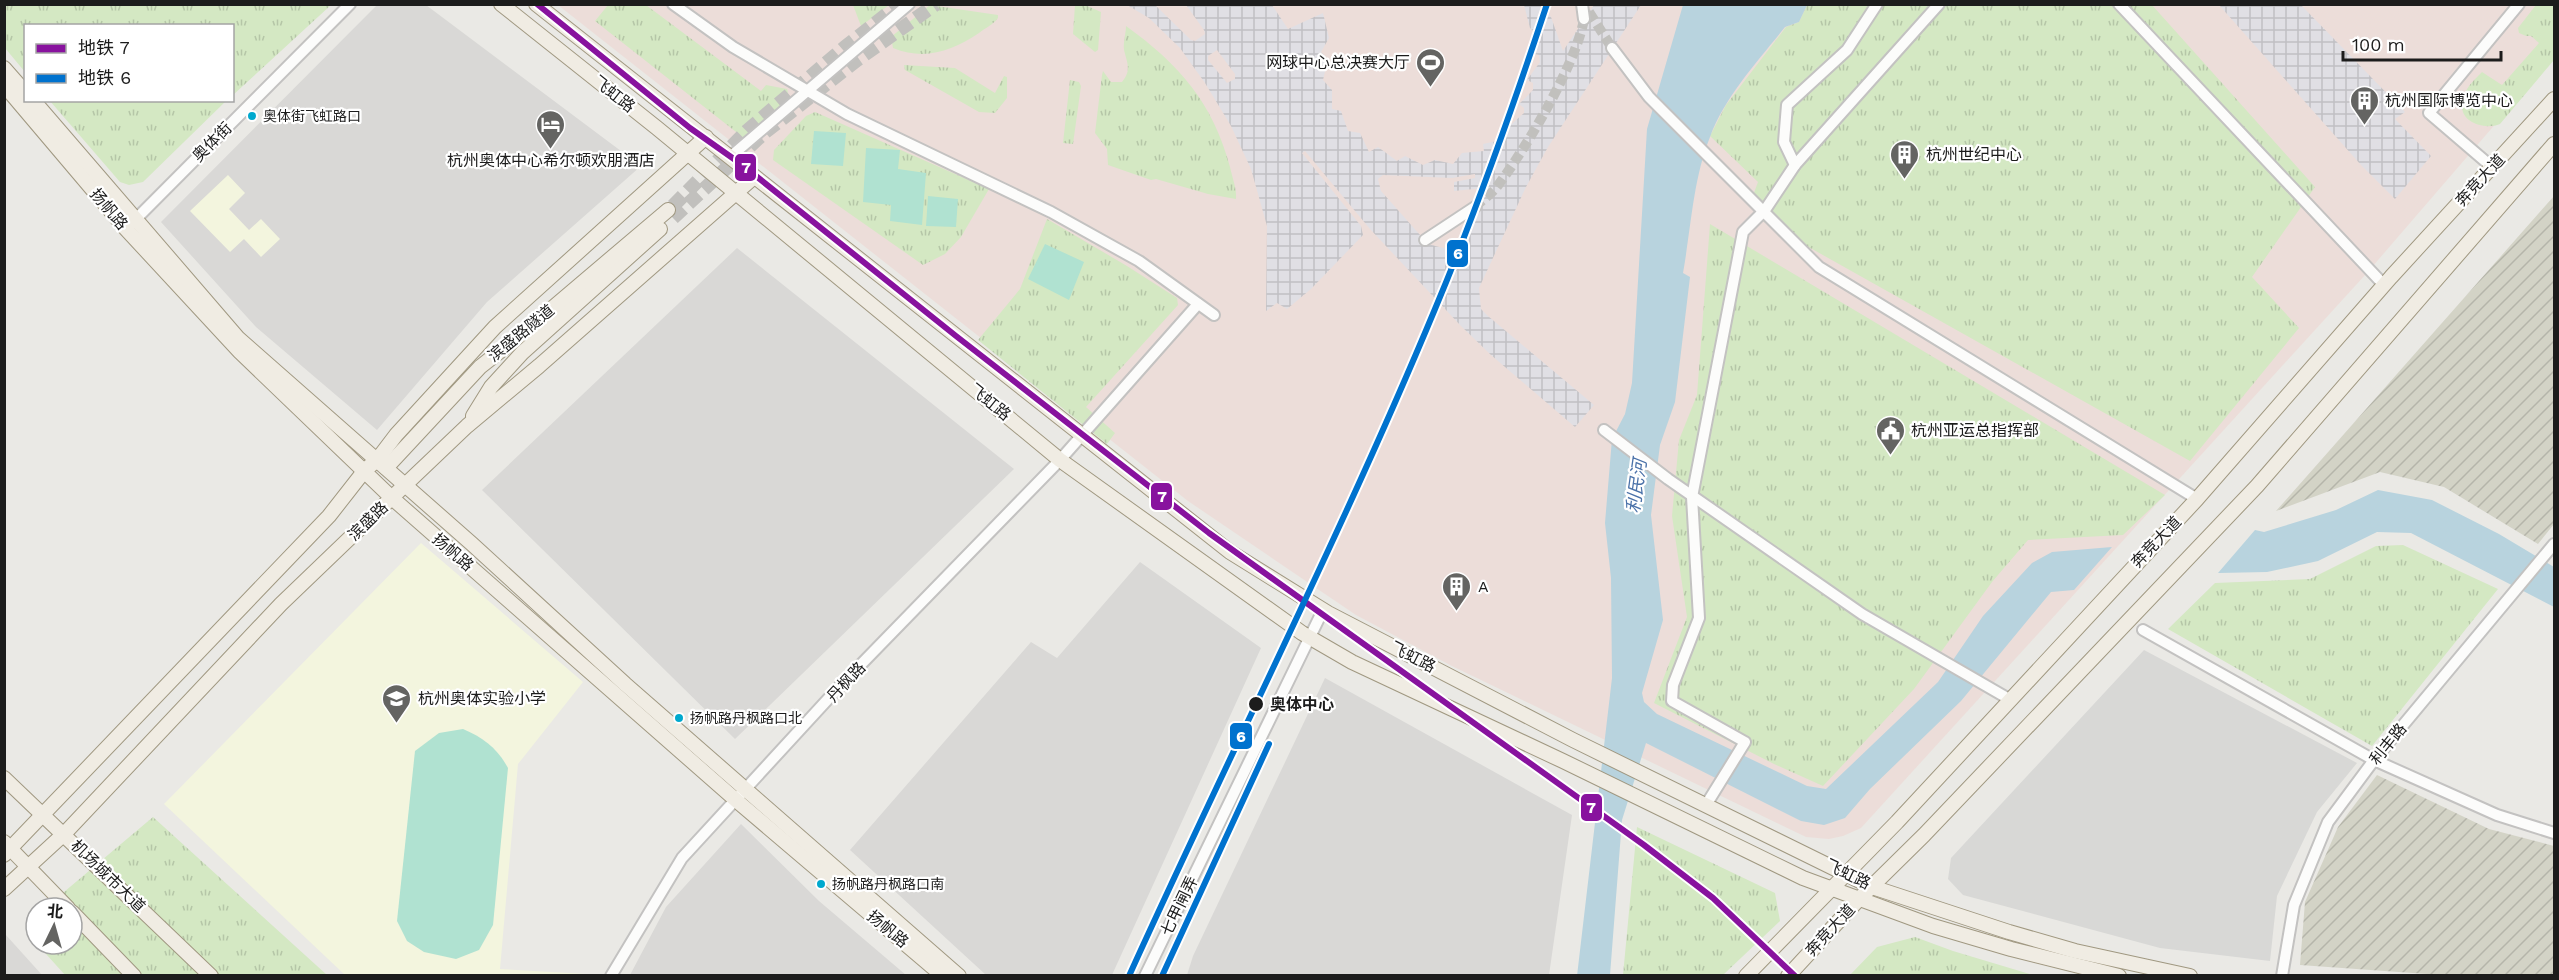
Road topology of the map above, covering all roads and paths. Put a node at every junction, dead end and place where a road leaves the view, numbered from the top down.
1 (350, 4) edge
2 (501, 4) edge
3 (536, 4) edge
4 (673, 4) edge
5 (909, 4) edge
6 (1877, 4) edge
7 (1939, 4) edge
8 (2119, 4) edge
9 (2519, 4) edge
10 (1612, 48) tunnel mouth
11 (4, 68) edge
12 (4, 85) edge
13 (24, 91) edge
14 (807, 91) junction
15 (2554, 99) edge
16 (35, 102) edge
17 (706, 137) junction
18 (2554, 144) edge
19 (686, 153) junction
20 (730, 157) junction
21 (1795, 165) junction
22 (2492, 167) junction
23 (754, 177) junction
24 (735, 195) junction
25 (1474, 207) tunnel mouth
26 (1765, 210) junction
27 (130, 224) junction
28 (1425, 240) dead end
29 (2384, 285) junction
30 (1198, 304) junction
31 (1214, 315) dead end
32 (467, 426) junction
33 (1604, 430) dead end
34 (1082, 435) junction
35 (1060, 460) junction
36 (382, 464) junction
37 (365, 470) junction
38 (405, 484) junction
39 (1692, 496) junction
40 (392, 498) junction
41 (2196, 499) junction
42 (2553, 545) edge
43 (1323, 610) junction
44 (2143, 630) dead end
45 (1309, 637) junction
46 (2009, 699) junction
47 (2374, 760) junction
48 (4, 778) edge
49 (748, 789) junction
50 (737, 801) junction
51 (1706, 805) junction
52 (43, 814) junction
53 (65, 833) junction
54 (2554, 833) edge
55 (7, 848) edge
56 (29, 868) junction
57 (1846, 874) junction
58 (1872, 887) junction
59 (4, 889) edge
60 (1832, 890) junction
61 (56, 896) edge
62 (1859, 899) junction
63 (84, 924) edge
64 (134, 975) edge
65 (211, 975) edge
66 (611, 975) edge
67 (943, 975) edge
68 (959, 975) edge
69 (1145, 975) edge
70 (1746, 975) edge
71 (1788, 975) edge
72 (2120, 975) edge
73 (2190, 975) edge
74 (2282, 975) edge

1 - 27 street, 奥体街
2 - 19 main road, 飞虹路
3 - 17 main road, 飞虹路
4 - 14 street
5 - 14 street
6 - 21 street
7 - 21 street
8 - 29 street
9 - 22 street
10 - 26 street
11 - 13 main road
12 - 27 main road, 扬帆路
14 - 20 street
14 - 30 street
15 - 22 main road, 奔竞大道
16 - 27 main road
17 - 19 main road, 滨盛路
17 - 20 main road, 飞虹路
18 - 58 main road, 奔竞大道
19 - 24 main road, 飞虹路
19 - 36 main road, 滨盛路
20 - 23 main road, 飞虹路
21 - 26 street
22 - 29 main road, 奔竞大道
23 - 24 main road, 滨盛路
23 - 34 main road, 飞虹路
24 - 32 main road, 滨盛路
24 - 35 main road, 飞虹路
25 - 28 street
26 - 39 street
26 - 41 street
27 - 36 main road
27 - 37 main road, 扬帆路
29 - 41 main road, 奔竞大道
30 - 31 street
30 - 34 street, 丹枫路
32 - 36 main road, 滨盛路隧道
32 - 38 main road, 滨盛路
33 - 39 street
34 - 35 street, 丹枫路
34 - 43 main road, 飞虹路
35 - 45 main road, 飞虹路
35 - 49 street, 丹枫路
36 - 37 main road, 滨盛路
36 - 38 main road
37 - 40 main road, 扬帆路
37 - 52 main road, 滨盛路
38 - 40 main road, 滨盛路
38 - 49 main road
39 - 46 street
39 - 51 street
40 - 50 main road, 扬帆路
40 - 53 main road, 滨盛路
41 - 46 main road, 奔竞大道
42 - 47 street, 利丰路
43 - 45 street, 七甲闸弄
43 - 51 main road, 飞虹路
44 - 47 street
45 - 60 main road, 飞虹路
45 - 69 street, 七甲闸弄
46 - 57 main road, 奔竞大道
47 - 54 street
47 - 74 street, 利丰路
48 - 52 main road, 机场城市大道
49 - 50 street, 丹枫路
49 - 68 main road
50 - 66 street, 丹枫路
50 - 67 main road, 扬帆路
51 - 57 main road, 飞虹路
52 - 53 main road, 机场城市大道
52 - 55 main road, 滨盛路
53 - 56 main road, 滨盛路
53 - 65 main road, 机场城市大道
55 - 56 main road
56 - 59 main road, 滨盛路
56 - 61 main road
57 - 58 main road, 飞虹路
57 - 60 main road, 奔竞大道
58 - 62 main road, 奔竞大道
58 - 73 main road, 飞虹路
60 - 62 main road, 飞虹路
60 - 70 main road, 奔竞大道
62 - 71 main road, 奔竞大道
62 - 72 main road, 飞虹路
63 - 64 main road

